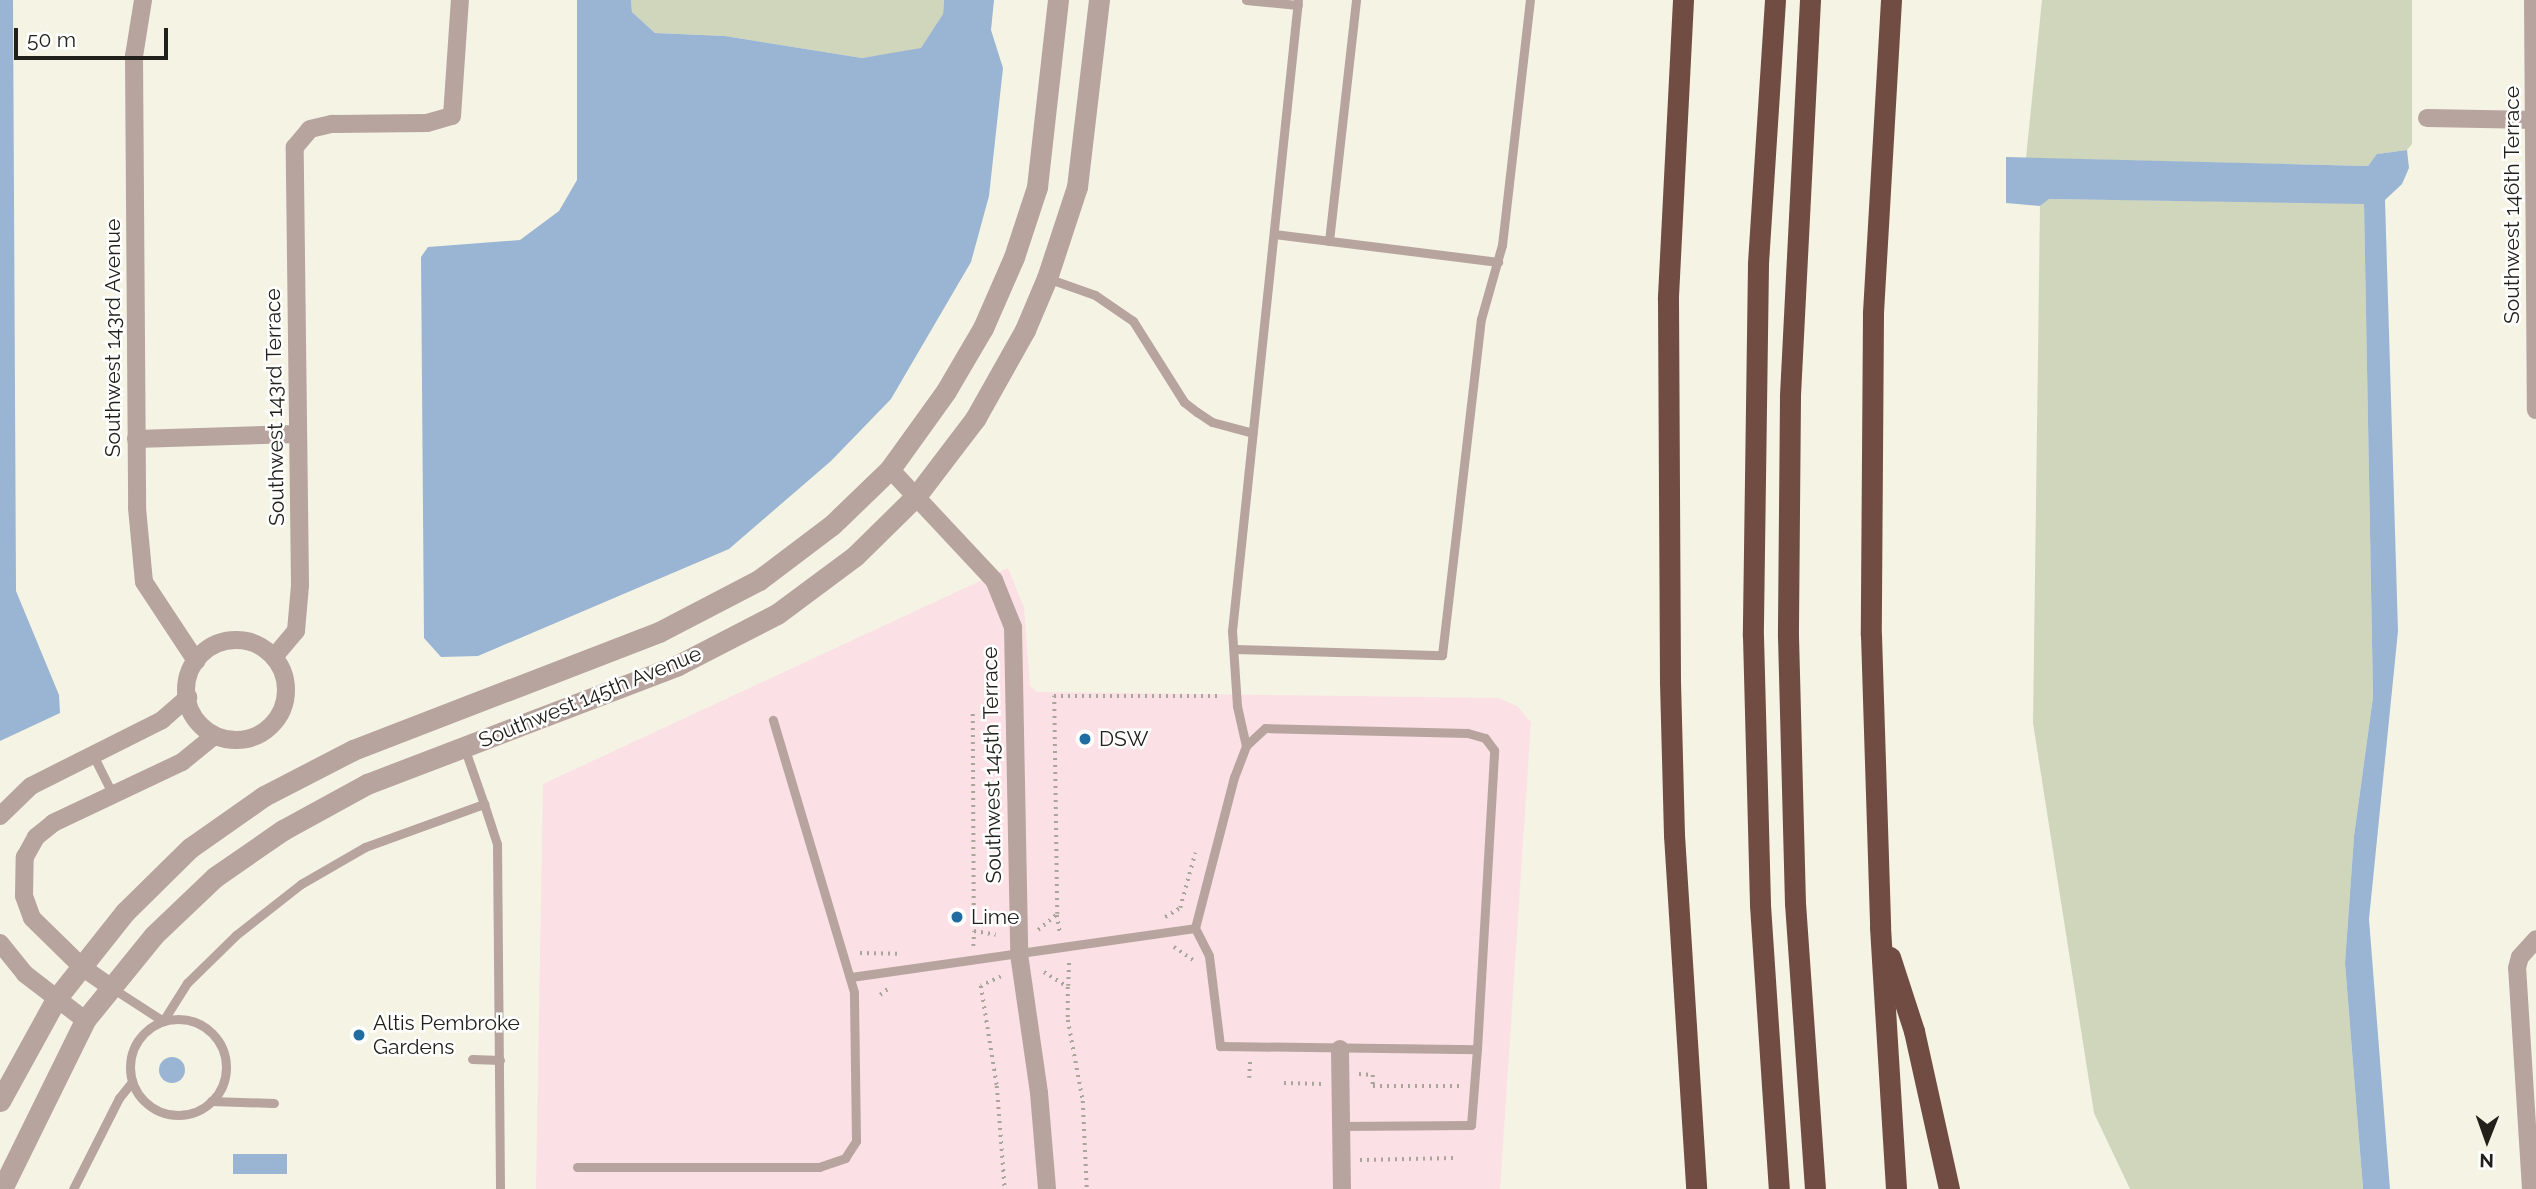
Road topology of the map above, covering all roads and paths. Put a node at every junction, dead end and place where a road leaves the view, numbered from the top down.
1 (143, 0) edge
2 (460, 0) edge
3 (1058, 0) edge
4 (1099, 0) edge
5 (1246, 0) edge
6 (1356, 0) edge
7 (1530, 0) edge
8 (1683, 0) edge
9 (1775, 0) edge
10 (1810, 0) edge
11 (1891, 0) edge
12 (2533, 0) edge
13 (1298, 2) edge
14 (2427, 118) dead end
15 (2535, 120) edge
16 (1274, 234) junction
17 (1329, 241) junction
18 (1497, 262) junction
19 (1047, 278) junction
20 (2536, 410) edge
21 (1253, 433) junction
22 (298, 434) junction
23 (136, 439) junction
24 (890, 468) junction
25 (917, 495) junction
26 (1235, 649) junction
27 (274, 657) junction
28 (196, 661) junction
29 (1220, 696) dead end
30 (188, 697) junction
31 (973, 714) dead end
32 (773, 720) dead end
33 (213, 737) junction
34 (1246, 746) junction
35 (464, 747) junction
36 (93, 755) junction
37 (113, 795) junction
38 (484, 804) junction
39 (0, 816) edge
40 (1195, 853) dead end
41 (1057, 914) junction
42 (1153, 919) dead end
43 (1880, 927) junction
44 (1195, 928) junction
45 (1038, 930) dead end
46 (974, 931) junction
47 (1069, 931) dead end
48 (996, 935) dead end
49 (2536, 939) edge
50 (0, 943) edge
51 (973, 946) dead end
52 (1169, 947) dead end
53 (1019, 954) junction
54 (1080, 959) dead end
55 (1195, 961) dead end
56 (82, 967) junction
57 (1044, 972) dead end
58 (851, 977) junction
59 (1001, 977) dead end
60 (1068, 987) junction
61 (111, 988) junction
62 (56, 999) junction
63 (85, 1020) junction
64 (163, 1021) junction
65 (1340, 1049) junction
66 (1477, 1049) junction
67 (472, 1059) dead end
68 (500, 1059) junction
69 (1359, 1074) dead end
70 (132, 1082) junction
71 (1474, 1086) junction
72 (0, 1101) edge
73 (211, 1101) junction
74 (274, 1103) dead end
75 (1341, 1126) junction
76 (2533, 1153) edge
77 (1454, 1158) dead end
78 (1357, 1164) dead end
79 (578, 1167) dead end
80 (2, 1189) edge
81 (73, 1189) edge
82 (500, 1189) edge
83 (1005, 1189) edge
84 (1047, 1189) edge
85 (1087, 1189) edge
86 (1342, 1189) edge
87 (1696, 1189) edge
88 (1779, 1189) edge
89 (1815, 1189) edge
90 (1896, 1189) edge
91 (1949, 1189) edge
92 (2531, 1189) edge

1 - 23 street, Southwest 143rd Avenue
2 - 22 street, Southwest 143rd Terrace
3 - 24 street, Southwest 145th Avenue
4 - 19 street, Southwest 145th Avenue
5 - 13 lane
6 - 17 lane
7 - 18 lane
8 - 87 highway
9 - 88 highway
10 - 89 highway
11 - 43 highway
12 - 15 street, Southwest 146th Terrace
13 - 16 lane
14 - 15 street
15 - 20 street, Southwest 146th Terrace
16 - 17 lane
16 - 21 lane
17 - 18 lane
18 - 26 lane
19 - 21 lane
19 - 25 street, Southwest 145th Avenue
21 - 26 lane
22 - 23 street
22 - 27 street, Southwest 143rd Terrace
23 - 28 street, Southwest 143rd Avenue
24 - 25 street, Southwest 145th Terrace
24 - 56 street, Southwest 145th Avenue
25 - 35 street, Southwest 145th Avenue
25 - 53 street, Southwest 145th Terrace
26 - 34 lane
27 - 28 street
27 - 33 street
28 - 30 street
29 - 41 path
30 - 33 street
30 - 36 street
31 - 46 path
32 - 58 lane
33 - 37 street
34 - 44 lane
34 - 66 lane
35 - 38 lane
35 - 61 street, Southwest 145th Avenue
36 - 37 lane
36 - 39 street
37 - 56 street
38 - 64 lane
38 - 68 lane
40 - 42 path
41 - 45 path
41 - 47 path
43 - 90 highway
43 - 91 highway
44 - 53 lane
44 - 65 lane
46 - 48 path
46 - 51 path
49 - 76 street
50 - 62 street
52 - 55 path
53 - 58 lane
53 - 84 street, Southwest 145th Terrace
54 - 60 path
56 - 61 street
56 - 62 street, Southwest 145th Avenue
57 - 60 path
58 - 79 lane
59 - 83 path
60 - 85 path
61 - 63 street, Southwest 145th Avenue
61 - 64 lane
62 - 63 street
62 - 72 street, Southwest 145th Avenue
63 - 80 street, Southwest 145th Avenue
64 - 70 lane
64 - 73 lane
65 - 66 lane
65 - 75 street
66 - 71 lane
67 - 68 lane
68 - 82 lane
69 - 71 path
70 - 73 lane
70 - 81 lane
71 - 75 lane
73 - 74 lane
75 - 86 street
76 - 92 street
77 - 78 path

